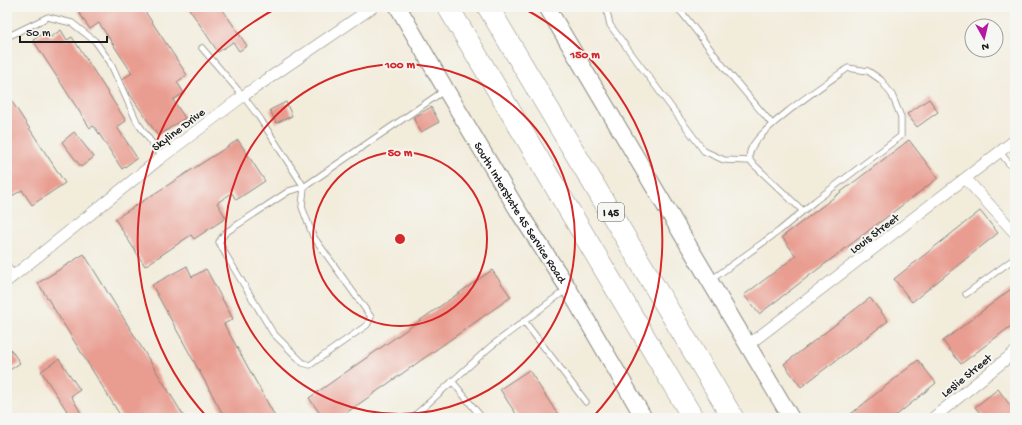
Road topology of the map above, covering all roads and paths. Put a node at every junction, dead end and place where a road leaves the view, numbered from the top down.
1 (373, 7) edge
2 (398, 7) edge
3 (448, 7) edge
4 (488, 7) edge
5 (546, 7) edge
6 (606, 7) edge
7 (676, 7) edge
8 (7, 37) edge
9 (202, 48) dead end
10 (446, 90) junction
11 (243, 96) junction
12 (772, 124) junction
13 (1015, 140) edge
14 (1000, 152) junction
15 (162, 157) junction
16 (750, 161) junction
17 (1015, 168) edge
18 (966, 179) junction
19 (304, 187) junction
20 (803, 211) junction
21 (1015, 233) edge
22 (1015, 258) edge
23 (7, 265) edge
24 (11, 278) edge
25 (709, 281) junction
26 (568, 288) junction
27 (966, 294) dead end
28 (524, 321) junction
29 (748, 345) junction
30 (1015, 352) edge
31 (452, 381) junction
32 (586, 402) dead end
33 (412, 418) edge
34 (482, 418) edge
35 (644, 418) edge
36 (693, 418) edge
37 (733, 418) edge
38 (791, 418) edge
39 (933, 418) edge

1 - 11 street, Skyline Drive
2 - 10 main road, South Interstate 45 Service Road
3 - 36 highway
4 - 37 highway, I 45
5 - 25 main road
6 - 16 lane
7 - 12 lane
8 - 15 lane
9 - 11 lane
10 - 19 lane
10 - 26 main road, South Interstate 45 Service Road
11 - 15 street, Skyline Drive
11 - 19 lane
12 - 16 lane
12 - 20 lane
13 - 14 street, Louis Street
14 - 17 lane
14 - 18 street, Louis Street
15 - 24 street, Skyline Drive
16 - 20 lane
18 - 21 street
18 - 29 street, Louis Street
19 - 19 lane
20 - 25 lane
22 - 27 lane
23 - 24 lane
25 - 29 main road
26 - 28 lane
26 - 35 main road, South Interstate 45 Service Road
28 - 31 lane
28 - 32 lane
29 - 38 main road
30 - 39 street, Leslie Street
31 - 33 lane
31 - 34 lane

